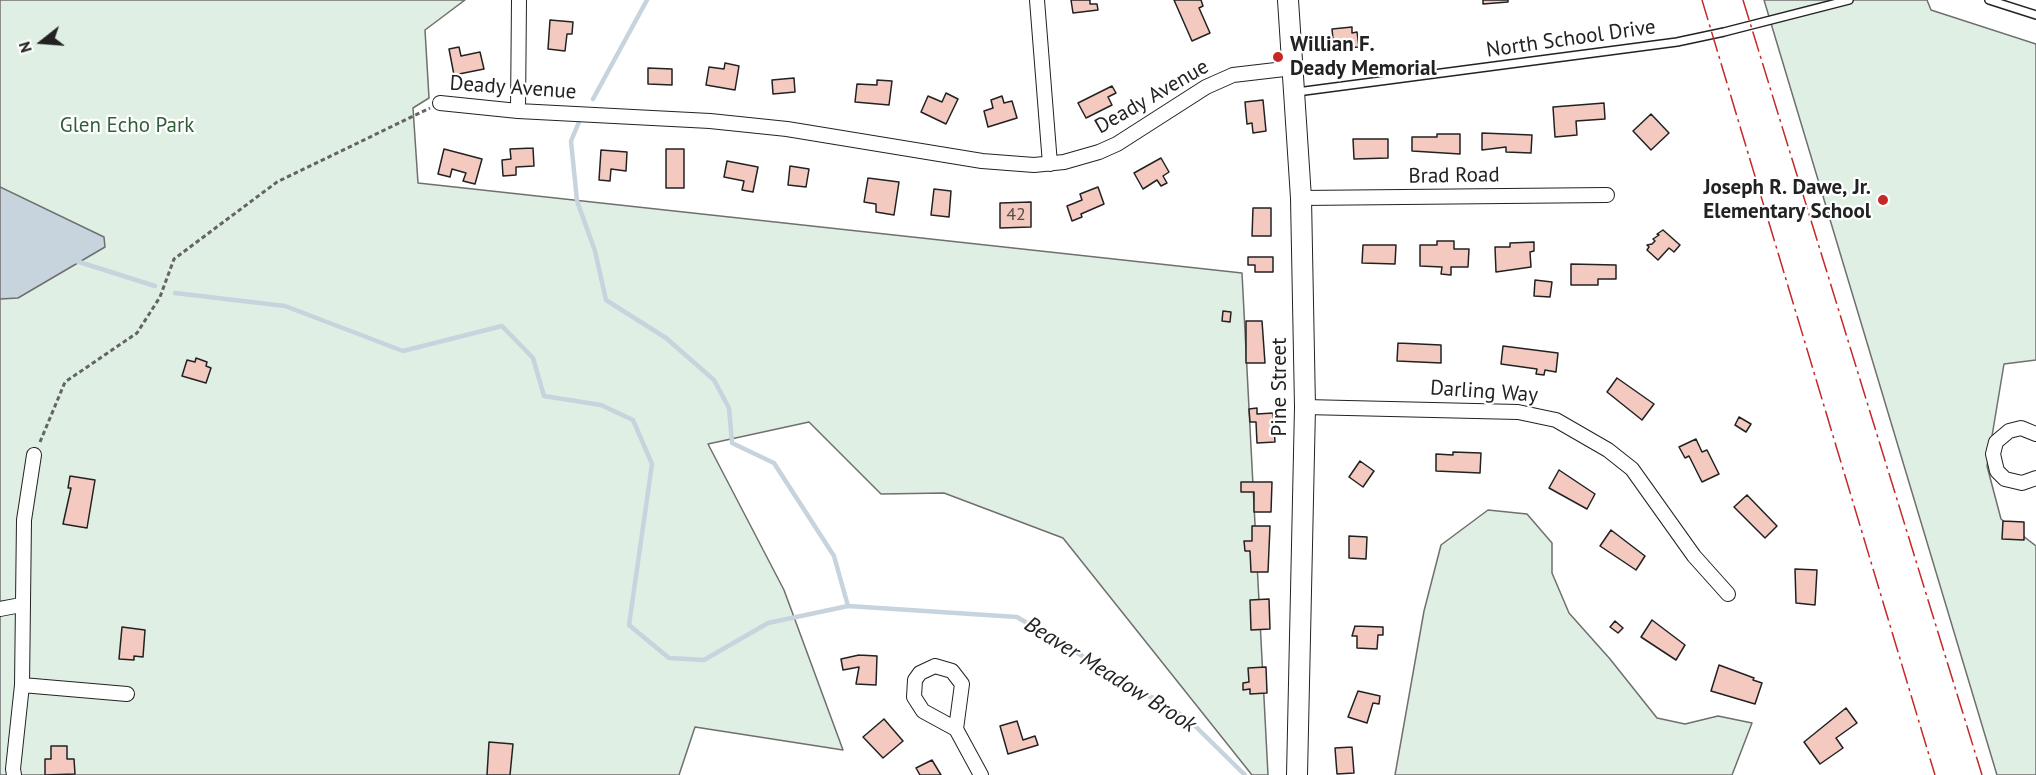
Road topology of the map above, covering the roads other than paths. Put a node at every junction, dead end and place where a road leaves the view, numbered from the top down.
1 (519, 0) edge
2 (1037, 0) edge
3 (1287, 0) edge
4 (1849, 0) edge
5 (1989, 0) edge
6 (2036, 15) edge
7 (1293, 68) junction
8 (1294, 92) junction
9 (440, 103) road end
10 (518, 111) junction
11 (1050, 164) junction
12 (1607, 195) dead end
13 (1300, 198) junction
14 (1305, 407) junction
15 (2036, 434) edge
16 (34, 455) road end
17 (2036, 478) edge
18 (1728, 594) dead end
19 (21, 606) junction
20 (0, 609) edge
21 (22, 685) junction
22 (127, 694) dead end
23 (957, 729) junction
24 (9, 772) edge
25 (981, 775) edge
26 (1297, 775) edge

1 - 10 street
2 - 11 street
3 - 7 street, Pine Street
4 - 8 lane, North School Drive
5 - 6 lane
7 - 8 street, Pine Street
7 - 11 street, Deady Avenue
8 - 13 street, Pine Street
9 - 10 street, Deady Avenue
10 - 11 street, Deady Avenue
12 - 13 street, Brad Road
13 - 14 street, Pine Street
14 - 18 street, Darling Way
14 - 26 street, Pine Street
15 - 17 street
16 - 19 street
19 - 20 street
19 - 21 street
21 - 22 street
21 - 24 street
23 - 23 street
23 - 25 street

